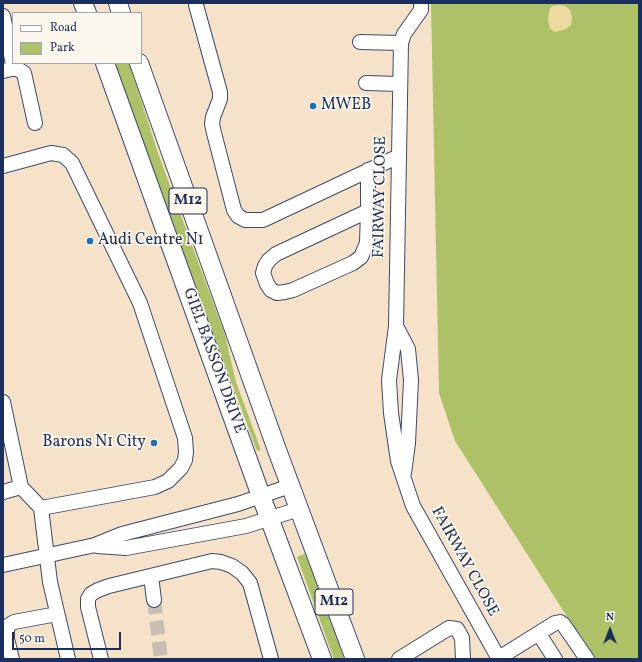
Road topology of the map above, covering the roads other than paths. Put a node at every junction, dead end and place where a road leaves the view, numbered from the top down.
1 (421, 3) edge
2 (196, 5) dead end
3 (3, 16) edge
4 (360, 42) dead end
5 (401, 43) junction
6 (105, 64) edge
7 (139, 64) edge
8 (8, 70) edge
9 (366, 83) dead end
10 (400, 84) junction
11 (35, 123) dead end
12 (399, 156) junction
13 (3, 166) edge
14 (368, 170) junction
15 (368, 211) junction
16 (396, 326) junction
17 (3, 402) edge
18 (410, 410) junction
19 (391, 413) junction
20 (403, 479) junction
21 (290, 486) junction
22 (21, 488) junction
23 (3, 492) edge
24 (261, 496) junction
25 (41, 508) junction
26 (299, 509) junction
27 (270, 519) junction
28 (95, 546) junction
29 (47, 557) junction
30 (3, 565) edge
31 (151, 576) junction
32 (154, 600) tunnel mouth
33 (57, 614) junction
34 (539, 634) junction
35 (581, 657) edge
36 (12, 659) edge
37 (68, 659) edge
38 (101, 659) edge
39 (271, 659) edge
40 (322, 659) edge
41 (355, 659) edge
42 (399, 659) edge
43 (463, 659) edge
44 (499, 659) edge
45 (555, 659) edge

1 - 5 street, FAIRWAY CLOSE
2 - 14 street
3 - 8 street
4 - 5 street
5 - 10 street, FAIRWAY CLOSE
6 - 24 main road, GIEL BASSON DRIVE / M12
7 - 21 main road, GIEL BASSON DRIVE / M12
8 - 11 street
9 - 10 street
10 - 12 street, FAIRWAY CLOSE
12 - 14 street
12 - 16 street, FAIRWAY CLOSE
13 - 25 street
14 - 15 street
15 - 15 street
16 - 18 street, FAIRWAY CLOSE
16 - 19 street, FAIRWAY CLOSE
17 - 22 street
18 - 19 street
18 - 20 street, FAIRWAY CLOSE
19 - 20 street, FAIRWAY CLOSE
20 - 44 street, FAIRWAY CLOSE
21 - 24 street
21 - 26 main road, GIEL BASSON DRIVE / M12
22 - 23 street
22 - 25 street
24 - 27 main road, GIEL BASSON DRIVE / M12
24 - 28 street
25 - 29 street
26 - 27 street
26 - 41 main road, GIEL BASSON DRIVE / M12
27 - 28 street
27 - 40 main road, GIEL BASSON DRIVE / M12
28 - 29 street
29 - 30 street
29 - 33 street
31 - 32 street
31 - 38 street
31 - 39 street
33 - 36 street
33 - 37 street
34 - 35 street
34 - 44 street
34 - 45 street
42 - 43 street

